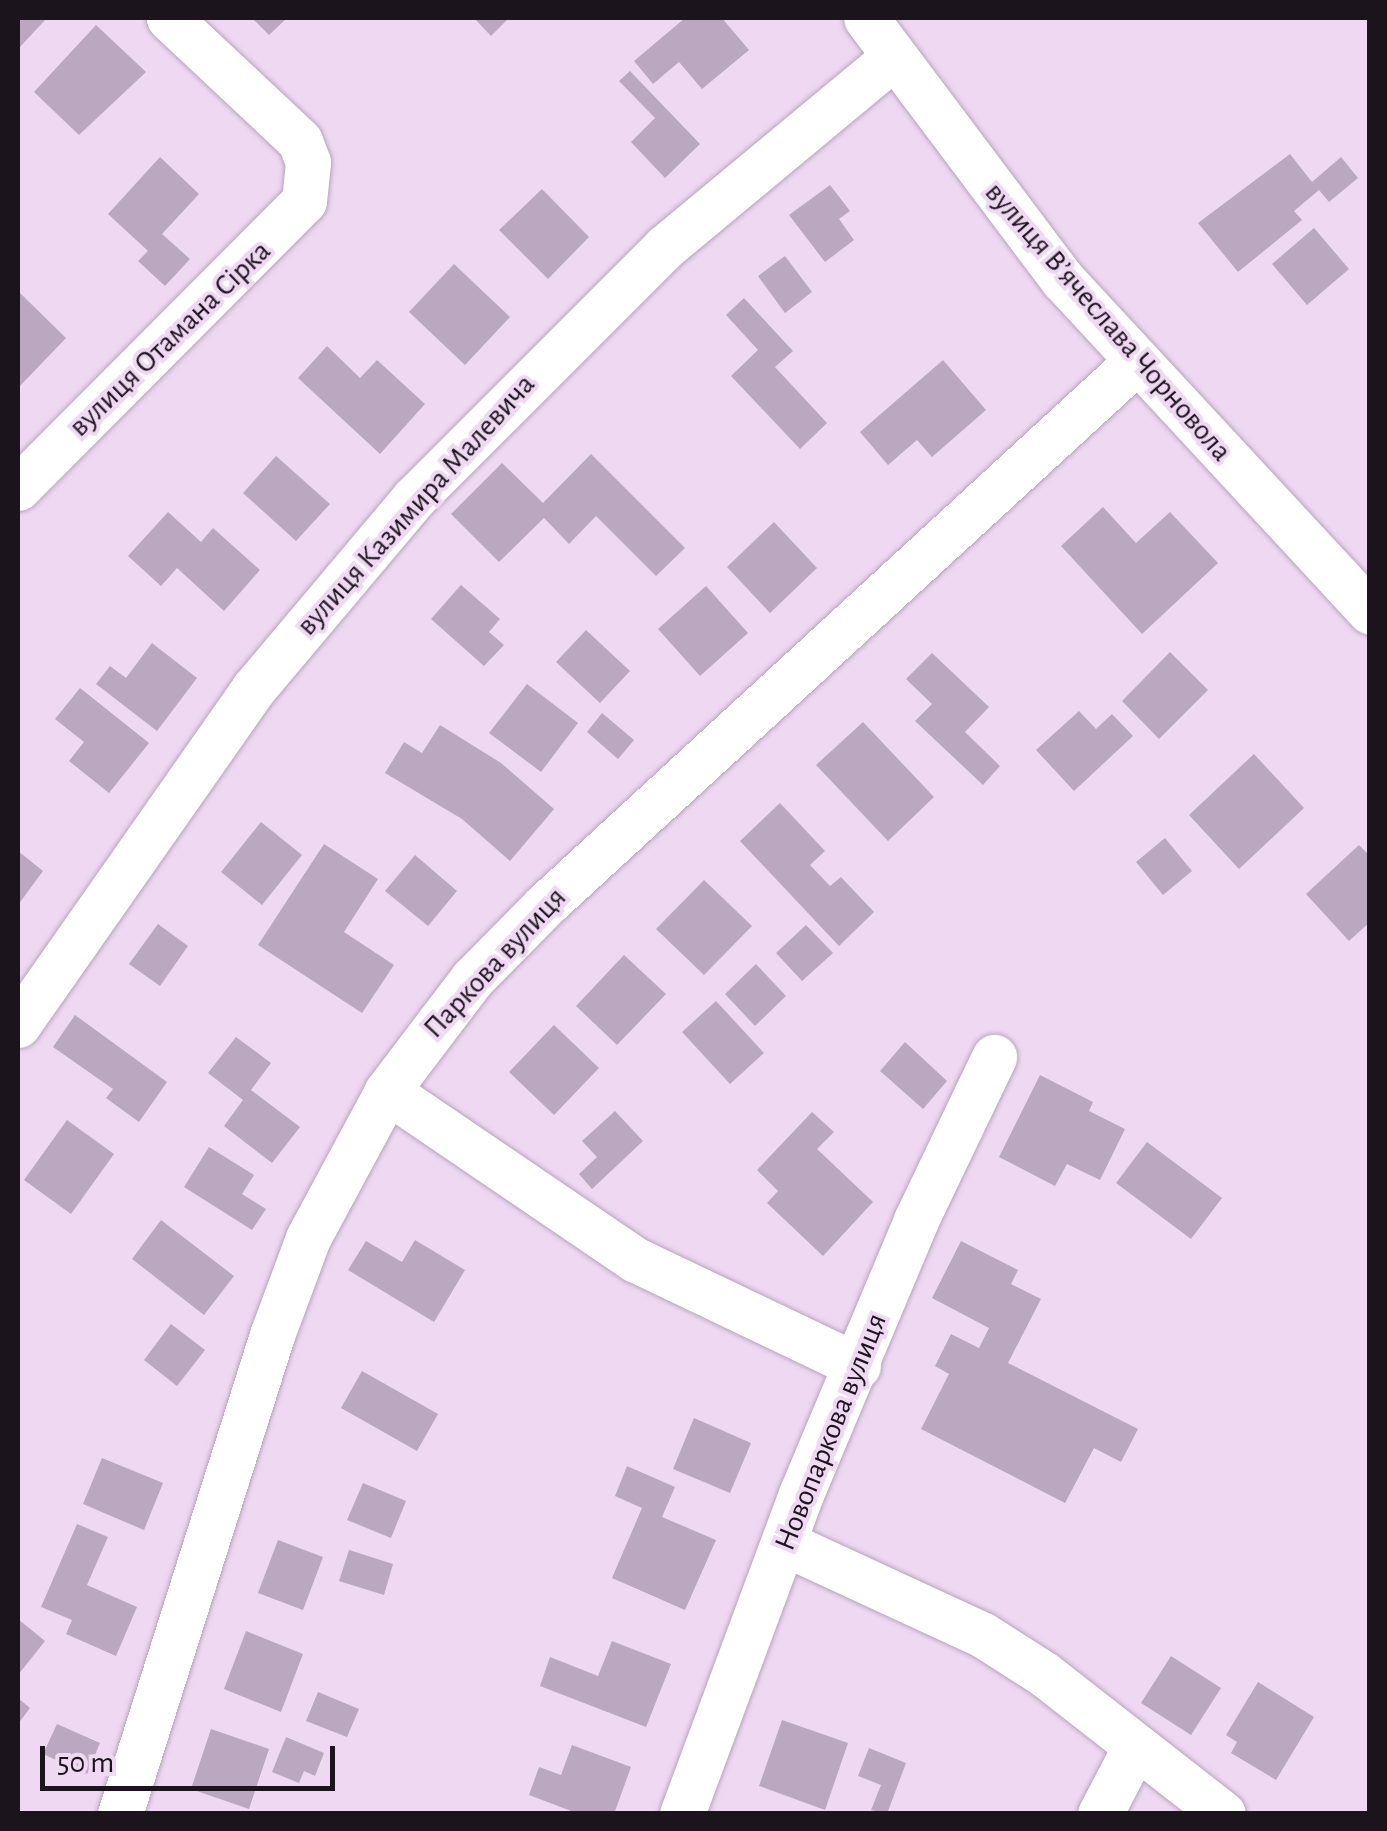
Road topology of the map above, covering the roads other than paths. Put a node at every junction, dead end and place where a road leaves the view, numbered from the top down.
1 (169, 18) edge
2 (866, 18) edge
3 (893, 58) junction
4 (1137, 361) junction
5 (18, 488) edge
6 (1370, 612) edge
7 (18, 1025) edge
8 (994, 1057) dead end
9 (388, 1091) junction
10 (858, 1366) junction
11 (786, 1544) junction
12 (1135, 1747) junction
13 (120, 1814) edge
14 (682, 1814) edge
15 (1100, 1814) edge
16 (1223, 1814) edge

1 - 5 street, вулиця Отамана Сірка
2 - 3 street, вулиця Вʼячеслава Чорновола
3 - 4 street, вулиця Вʼячеслава Чорновола
3 - 7 street, вулиця Казимира Малевича
4 - 6 street, вулиця Вʼячеслава Чорновола
4 - 9 street, Паркова вулиця
8 - 10 street, Новопаркова вулиця
9 - 10 street
9 - 13 street, Паркова вулиця
10 - 11 street, Новопаркова вулиця
11 - 12 street
11 - 14 street, Новопаркова вулиця
12 - 15 street
12 - 16 street

